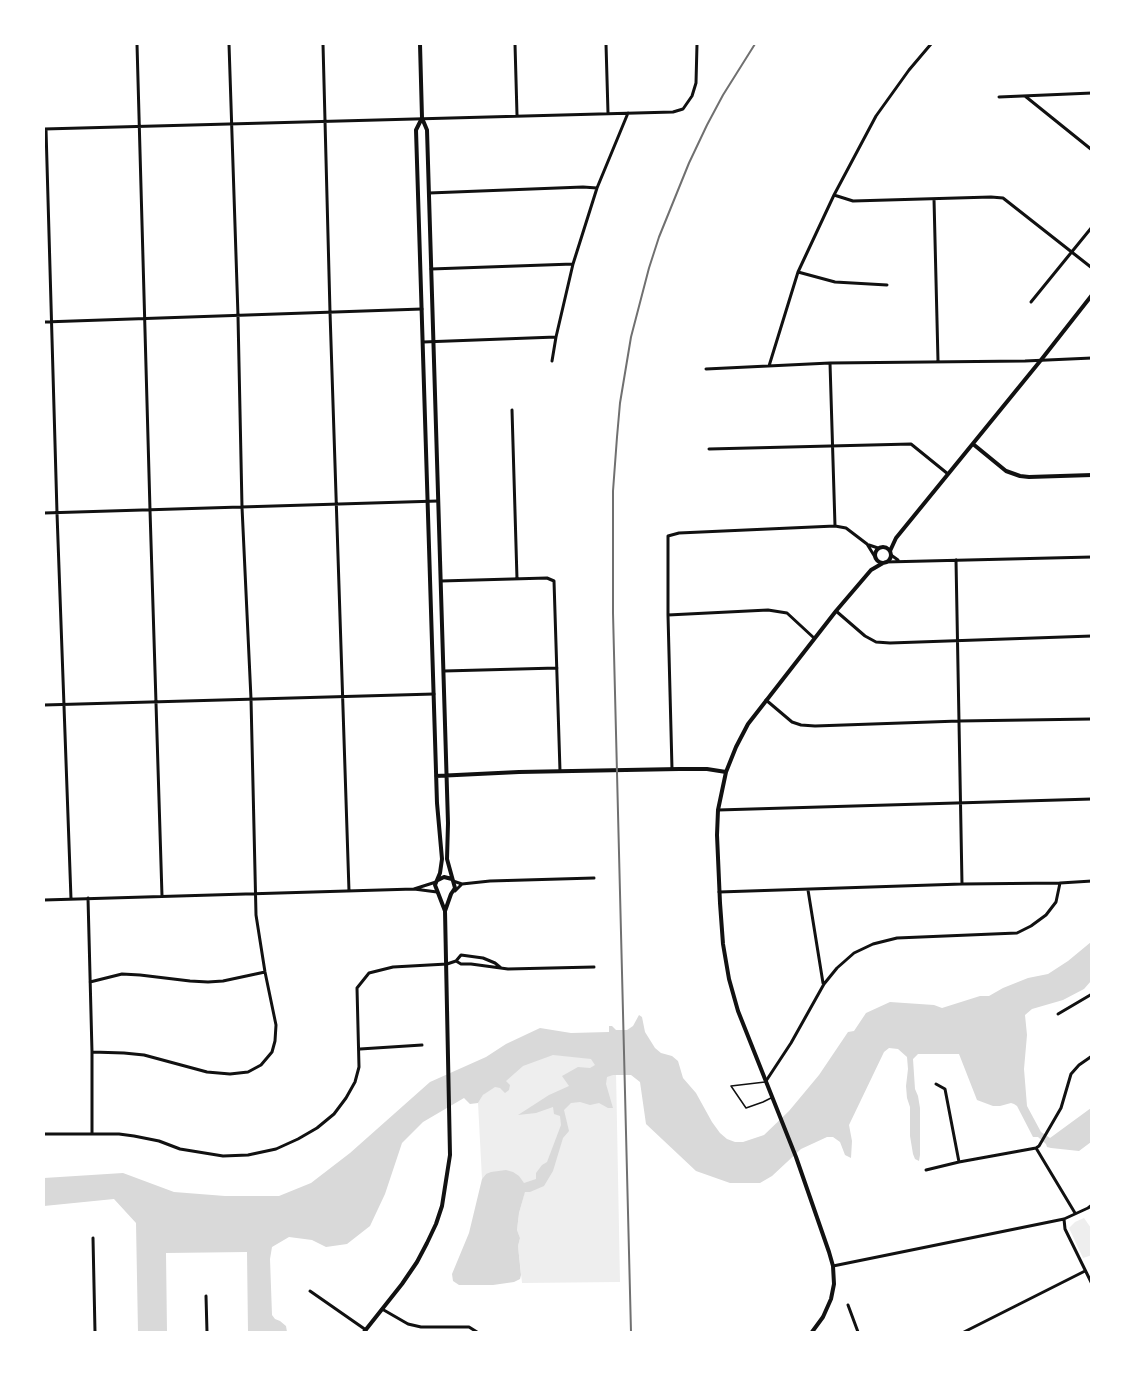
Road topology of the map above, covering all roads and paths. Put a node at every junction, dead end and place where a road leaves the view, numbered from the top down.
1 (137, 44) edge
2 (229, 44) edge
3 (323, 44) edge
4 (420, 44) edge
5 (515, 44) edge
6 (606, 44) edge
7 (697, 44) edge
8 (931, 44) edge
9 (1092, 93) edge
10 (1024, 95) junction
11 (999, 97) dead end
12 (628, 112) junction
13 (608, 113) junction
14 (518, 115) junction
15 (422, 118) junction
16 (325, 121) junction
17 (231, 124) junction
18 (140, 126) junction
19 (45, 129) edge
20 (1092, 150) edge
21 (597, 188) junction
22 (429, 193) junction
23 (834, 195) junction
24 (934, 199) junction
25 (1092, 226) edge
26 (1071, 253) junction
27 (573, 264) junction
28 (1092, 268) edge
29 (431, 269) junction
30 (798, 272) junction
31 (887, 285) dead end
32 (1092, 295) edge
33 (1031, 302) dead end
34 (422, 309) junction
35 (330, 312) junction
36 (238, 316) junction
37 (145, 319) junction
38 (52, 321) junction
39 (44, 322) edge
40 (556, 337) junction
41 (433, 341) junction
42 (423, 342) junction
43 (1092, 358) edge
44 (1041, 360) junction
45 (552, 361) dead end
46 (938, 362) junction
47 (830, 363) junction
48 (770, 366) junction
49 (706, 369) dead end
50 (512, 410) dead end
51 (973, 444) junction
52 (832, 445) junction
53 (709, 449) dead end
54 (948, 474) junction
55 (1092, 475) edge
56 (428, 501) junction
57 (438, 501) junction
58 (337, 504) junction
59 (242, 507) junction
60 (150, 510) junction
61 (44, 513) edge
62 (57, 513) junction
63 (835, 526) junction
64 (896, 538) junction
65 (867, 544) junction
66 (881, 547) junction
67 (891, 553) junction
68 (1092, 557) edge
69 (875, 558) junction
70 (956, 560) junction
71 (903, 561) junction
72 (884, 563) junction
73 (871, 570) junction
74 (518, 579) junction
75 (441, 581) junction
76 (836, 611) junction
77 (668, 615) junction
78 (1092, 636) edge
79 (814, 638) junction
80 (958, 640) junction
81 (557, 668) junction
82 (444, 671) junction
83 (434, 694) junction
84 (342, 697) junction
85 (251, 699) junction
86 (766, 700) junction
87 (157, 701) junction
88 (44, 705) edge
89 (64, 705) junction
90 (1092, 719) edge
91 (959, 721) junction
92 (672, 769) junction
93 (560, 771) junction
94 (726, 772) junction
95 (447, 775) junction
96 (436, 776) junction
97 (1092, 799) edge
98 (962, 803) junction
99 (718, 810) junction
100 (594, 878) dead end
101 (437, 881) junction
102 (453, 881) junction
103 (1092, 881) edge
104 (1060, 883) junction
105 (462, 884) junction
106 (962, 884) junction
107 (414, 889) junction
108 (808, 890) junction
109 (349, 891) junction
110 (719, 892) junction
111 (255, 893) junction
112 (438, 893) junction
113 (452, 893) junction
114 (162, 896) junction
115 (88, 898) junction
116 (70, 899) junction
117 (44, 900) edge
118 (445, 911) junction
119 (456, 961) junction
120 (447, 964) junction
121 (594, 967) dead end
122 (501, 968) junction
123 (265, 972) junction
124 (90, 982) junction
125 (824, 984) junction
126 (1092, 994) edge
127 (1058, 1014) dead end
128 (422, 1045) dead end
129 (360, 1049) junction
130 (92, 1052) junction
131 (1092, 1056) edge
132 (766, 1082) junction
133 (936, 1084) dead end
134 (772, 1097) junction
135 (44, 1134) edge
136 (92, 1134) junction
137 (1036, 1148) junction
138 (959, 1162) junction
139 (926, 1170) dead end
140 (1092, 1205) edge
141 (1075, 1214) junction
142 (1064, 1219) junction
143 (93, 1238) dead end
144 (832, 1266) junction
145 (1085, 1271) junction
146 (1092, 1284) edge
147 (310, 1291) dead end
148 (206, 1296) dead end
149 (848, 1305) dead end
150 (382, 1309) junction
151 (365, 1331) edge
152 (95, 1332) edge
153 (207, 1332) edge
154 (476, 1332) edge
155 (812, 1332) edge
156 (858, 1332) edge
157 (964, 1332) edge

1 - 18 street
2 - 17 street
3 - 16 street
4 - 15 street
5 - 14 street
6 - 13 street
7 - 12 street
8 - 23 street
9 - 10 street
10 - 11 street
10 - 20 street
12 - 13 street
12 - 21 street
13 - 14 street
14 - 15 street
15 - 16 street
15 - 22 street
15 - 34 street
16 - 17 street
16 - 35 street
17 - 18 street
17 - 36 street
18 - 19 street
18 - 37 street
19 - 38 street
21 - 22 street
21 - 27 street
22 - 29 street
23 - 24 street
23 - 30 street
24 - 26 street
24 - 46 street
25 - 26 street
26 - 28 street
26 - 33 street
27 - 29 street
27 - 40 street
29 - 41 street
30 - 31 street
30 - 48 street
32 - 44 street
34 - 35 street
34 - 42 street
35 - 36 street
35 - 58 street
36 - 37 street
36 - 59 street
37 - 38 street
37 - 60 street
38 - 39 street
38 - 62 street
40 - 41 street
40 - 45 street
41 - 42 street
41 - 57 street
42 - 56 street
43 - 44 street
44 - 46 street
44 - 51 street
46 - 47 street
47 - 48 street
47 - 52 street
48 - 49 street
50 - 74 street
51 - 54 street
51 - 55 street
52 - 53 street
52 - 54 street
52 - 63 street
54 - 64 street
56 - 57 street
56 - 58 street
56 - 83 street
57 - 75 street
58 - 59 street
58 - 84 street
59 - 60 street
59 - 85 street
60 - 62 street
60 - 87 street
61 - 62 street
62 - 89 street
63 - 65 street
63 - 77 street
64 - 66 street
64 - 67 street
65 - 66 street
65 - 69 street
66 - 67 street
66 - 69 street
67 - 71 street
67 - 72 street
68 - 70 street
69 - 72 street
69 - 73 street
70 - 71 street
70 - 80 street
71 - 72 street
72 - 73 street
73 - 76 street
74 - 75 street
74 - 81 street
75 - 82 street
76 - 79 street
76 - 80 street
77 - 79 street
77 - 92 street
78 - 80 street
79 - 86 street
80 - 91 street
81 - 82 street
81 - 93 street
82 - 95 street
83 - 84 street
83 - 96 street
84 - 85 street
84 - 109 street
85 - 87 street
85 - 111 street
86 - 91 street
86 - 94 street
87 - 89 street
87 - 114 street
88 - 89 street
89 - 116 street
90 - 91 street
91 - 98 street
92 - 93 street
92 - 94 street
93 - 95 street
94 - 99 street
95 - 96 street
95 - 102 street
96 - 101 street
97 - 98 street
98 - 99 street
98 - 106 street
99 - 110 street
100 - 105 street
101 - 102 street
101 - 107 street
101 - 112 street
102 - 105 street
102 - 113 street
103 - 104 street
104 - 106 street
104 - 125 street
105 - 113 street
106 - 108 street
107 - 109 street
107 - 112 street
108 - 110 street
108 - 125 street
109 - 111 street
110 - 132 street
111 - 114 street
111 - 123 street
112 - 113 street
112 - 118 street
113 - 118 street
114 - 115 street
115 - 116 street
115 - 124 street
116 - 117 street
118 - 120 street
119 - 120 street
119 - 122 street
119 - 122 street
120 - 129 street
120 - 150 street
121 - 122 street
123 - 124 street
123 - 130 street
124 - 130 street
125 - 132 street
126 - 127 street
128 - 129 street
129 - 136 street
130 - 136 street
131 - 137 street
132 - 134 street
132 - 134 lane
133 - 138 street
134 - 144 street
135 - 136 street
137 - 138 street
137 - 141 street
138 - 139 street
140 - 141 street
141 - 142 street
142 - 144 street
142 - 145 street
143 - 152 street
144 - 155 street
145 - 146 street
145 - 157 street
147 - 151 street
148 - 153 street
149 - 156 street
150 - 151 street
150 - 154 street

